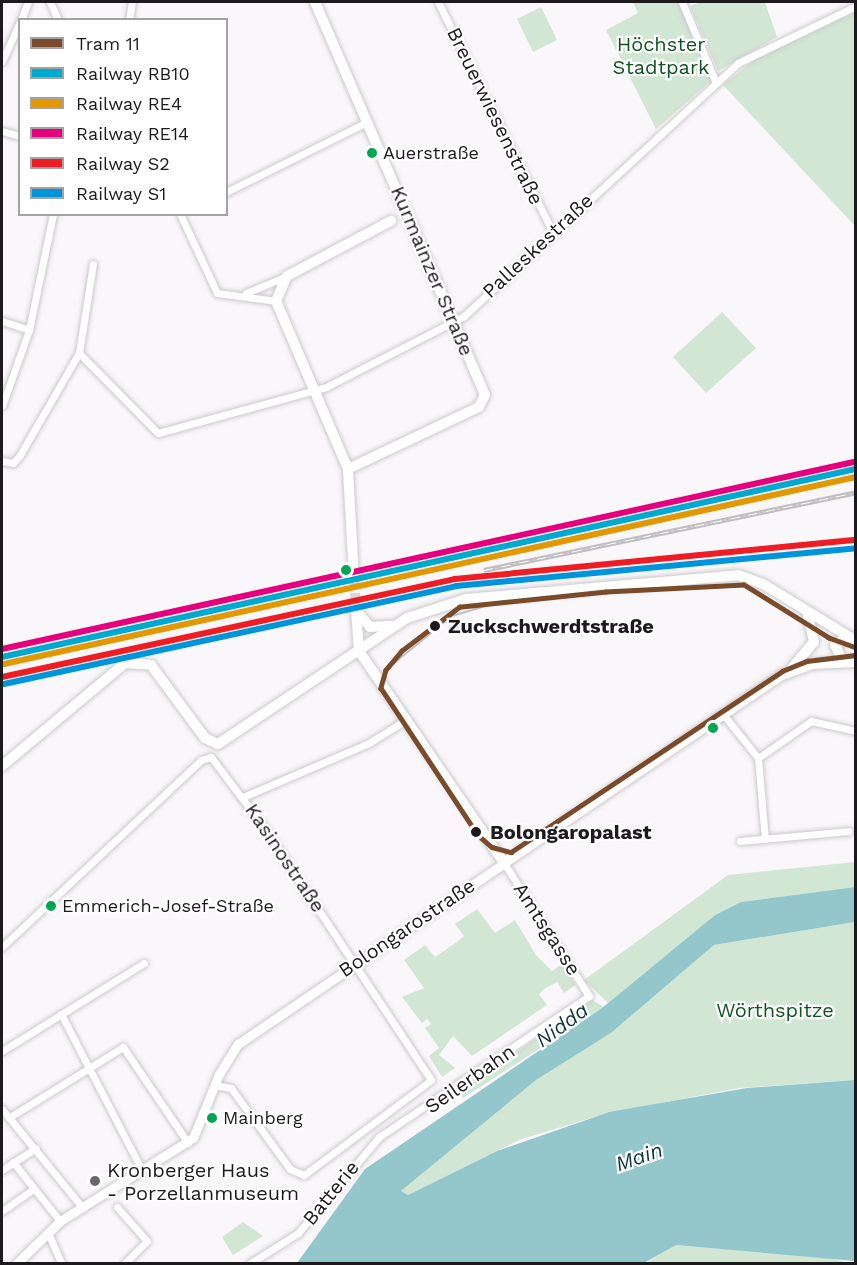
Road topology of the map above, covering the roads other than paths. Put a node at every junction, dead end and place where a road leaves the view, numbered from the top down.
1 (28, 2) edge
2 (50, 2) edge
3 (132, 2) edge
4 (315, 2) edge
5 (438, 2) edge
6 (682, 2) edge
7 (855, 6) edge
8 (21, 18) edge
9 (57, 18) edge
10 (129, 18) edge
11 (18, 25) edge
12 (2, 61) edge
13 (716, 83) junction
14 (368, 122) junction
15 (2, 132) edge
16 (18, 136) edge
17 (228, 191) edge
18 (398, 192) junction
19 (53, 216) edge
20 (180, 216) edge
21 (391, 221) junction
22 (552, 231) junction
23 (416, 234) junction
24 (93, 264) dead end
25 (287, 276) junction
26 (241, 296) junction
27 (276, 301) junction
28 (2, 321) edge
29 (454, 321) junction
30 (28, 330) junction
31 (79, 353) junction
32 (317, 391) junction
33 (2, 405) edge
34 (2, 461) edge
35 (348, 469) junction
36 (354, 578) tunnel mouth
37 (807, 615) junction
38 (398, 624) junction
39 (851, 639) edge
40 (359, 651) junction
41 (843, 662) junction
42 (855, 662) edge
43 (789, 670) junction
44 (723, 714) junction
45 (407, 719) junction
46 (855, 731) edge
47 (213, 744) junction
48 (211, 757) junction
49 (758, 758) junction
50 (2, 766) edge
51 (243, 797) junction
52 (849, 831) dead end
53 (765, 839) junction
54 (740, 842) dead end
55 (504, 863) junction
56 (2, 947) edge
57 (144, 963) dead end
58 (355, 963) junction
59 (589, 996) joint
60 (61, 1014) junction
61 (2, 1051) edge
62 (90, 1065) junction
63 (214, 1085) junction
64 (2, 1109) edge
65 (10, 1117) junction
66 (372, 1128) junction
67 (379, 1137) junction
68 (188, 1143) junction
69 (36, 1148) junction
70 (13, 1162) junction
71 (2, 1170) edge
72 (142, 1170) junction
73 (34, 1189) junction
74 (81, 1206) junction
75 (117, 1207) dead end
76 (2, 1211) edge
77 (60, 1221) junction
78 (48, 1233) junction
79 (16, 1263) edge
80 (62, 1263) edge
81 (124, 1263) edge
82 (249, 1263) edge

1 - 8 street
2 - 9 street
3 - 10 street
4 - 14 main road, Kurmainzer Straße
5 - 22 street, Breuerwiesenstraße
6 - 13 street
7 - 13 street, Palleskestraße
11 - 12 street
13 - 22 street, Palleskestraße
14 - 17 street
14 - 18 main road, Kurmainzer Straße
15 - 16 street
18 - 21 main road
18 - 23 main road, Kurmainzer Straße
19 - 30 street
20 - 26 street
21 - 23 main road
21 - 25 main road
22 - 29 street, Palleskestraße
23 - 29 main road, Kurmainzer Straße
24 - 31 street
25 - 26 street
25 - 27 main road
26 - 27 street
27 - 32 main road
28 - 30 street
29 - 32 street, Palleskestraße
29 - 35 main road, Kurmainzer Straße
30 - 33 street
31 - 32 street, Palleskestraße
31 - 34 street
32 - 35 main road
35 - 36 main road
37 - 38 main road
37 - 39 main road
37 - 43 main road
38 - 40 main road
38 - 40 main road
39 - 41 main road
40 - 45 main road
40 - 47 main road
41 - 42 main road, Bolongarostraße
41 - 43 main road, Bolongarostraße
43 - 44 main road, Bolongarostraße
44 - 49 street
44 - 55 main road, Bolongarostraße
45 - 51 street
45 - 55 main road
46 - 49 street
47 - 48 street
47 - 50 main road
48 - 51 street, Kasinostraße
48 - 56 street
49 - 53 street
51 - 58 street, Kasinostraße
52 - 53 street
53 - 54 street
55 - 58 street, Bolongarostraße
55 - 59 street, Amtsgasse
57 - 60 street
58 - 63 street, Bolongarostraße
58 - 66 street, Kasinostraße
59 - 67 street, Seilerbahn
60 - 61 street
60 - 62 street
62 - 65 street
62 - 68 street
62 - 72 street
63 - 66 street
63 - 68 street, Bolongarostraße
64 - 65 street
65 - 69 street
66 - 67 street
67 - 82 street, Batterie
68 - 72 street
69 - 70 street
69 - 74 street
70 - 71 street
70 - 73 street
72 - 74 street
73 - 76 street
73 - 77 street
74 - 77 street
75 - 81 street
77 - 78 street
78 - 79 street
78 - 80 street

